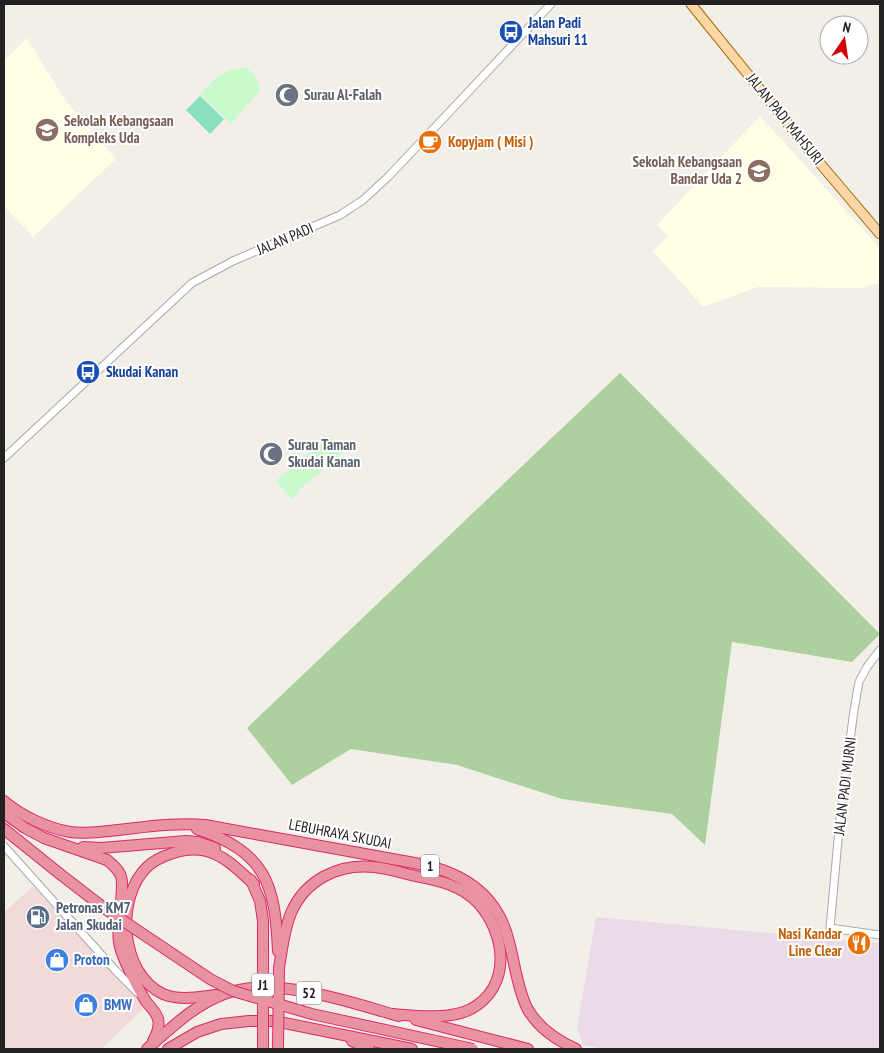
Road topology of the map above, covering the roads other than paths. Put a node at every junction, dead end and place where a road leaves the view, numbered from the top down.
1 (551, 4) edge
2 (691, 4) edge
3 (880, 234) edge
4 (4, 458) edge
5 (880, 650) edge
6 (4, 801) edge
7 (4, 813) edge
8 (184, 824) junction
9 (4, 829) edge
10 (4, 846) edge
11 (64, 846) junction
12 (254, 884) junction
13 (880, 934) edge
14 (278, 968) junction
15 (224, 994) junction
16 (146, 1000) junction
17 (393, 1014) junction
18 (329, 1032) junction
19 (148, 1049) edge
20 (168, 1049) edge
21 (263, 1049) edge
22 (278, 1049) edge
23 (369, 1049) edge
24 (412, 1049) edge
25 (473, 1049) edge
26 (528, 1049) edge
27 (576, 1049) edge

1 - 4 street, JALAN PADI
2 - 3 main road, JALAN PADI MAHSURI
5 - 13 street, JALAN PADI MURNI
6 - 8 highway, LEBUHRAYA SKUDAI / 1
7 - 11 highway
8 - 14 highway
8 - 27 highway, LEBUHRAYA SKUDAI / 1
9 - 25 highway, bridge
10 - 16 street
11 - 12 highway
11 - 16 highway
12 - 15 highway
12 - 21 highway, J1, bridge
14 - 17 highway
14 - 22 highway, J1, bridge
15 - 17 highway, 52
15 - 19 highway, 52
16 - 19 highway
17 - 26 highway, 52
18 - 20 highway, 52
18 - 23 highway
18 - 24 highway, 52

